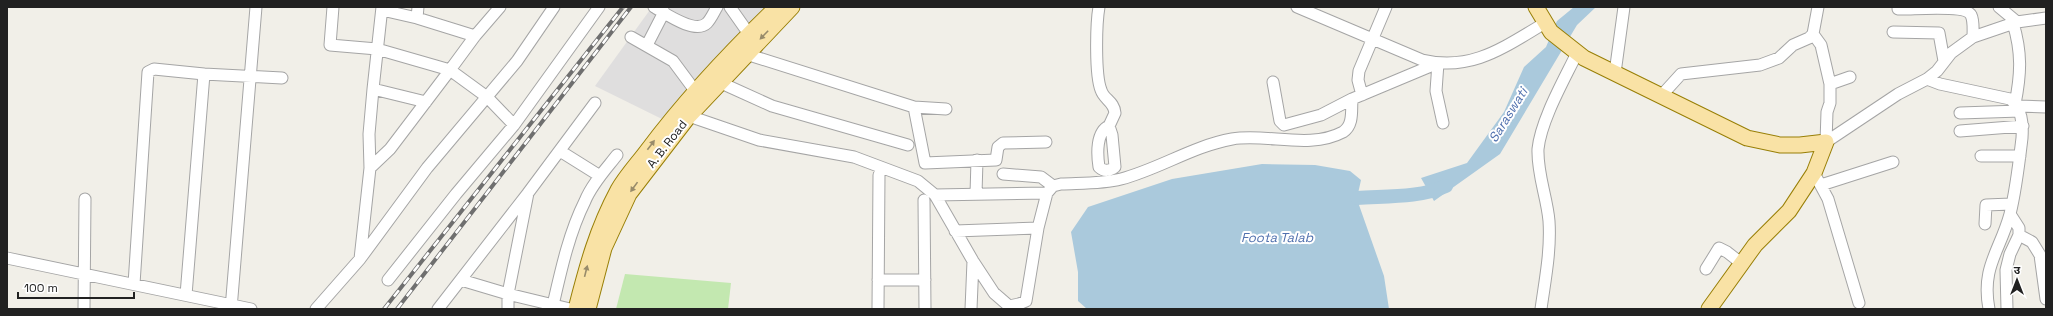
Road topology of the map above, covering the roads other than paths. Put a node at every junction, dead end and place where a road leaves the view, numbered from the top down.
1 (256, 7) edge
2 (333, 7) edge
3 (500, 7) edge
4 (554, 7) edge
5 (599, 7) edge
6 (717, 7) edge
7 (730, 7) edge
8 (777, 7) edge
9 (792, 7) edge
10 (1099, 7) edge
11 (1386, 7) edge
12 (1536, 7) edge
13 (1624, 7) edge
14 (1818, 7) edge
15 (1999, 7) edge
16 (382, 8) edge
17 (1301, 8) edge
18 (1898, 9) dead end
19 (659, 10) edge
20 (418, 12) edge
21 (2046, 18) edge
22 (2015, 23) junction
23 (1548, 27) junction
24 (1893, 32) dead end
25 (749, 34) junction
26 (1813, 34) junction
27 (475, 36) junction
28 (631, 37) dead end
29 (1973, 37) junction
30 (1373, 39) junction
31 (647, 45) junction
32 (377, 49) junction
33 (1574, 51) junction
34 (746, 54) junction
35 (1944, 61) junction
36 (1438, 63) junction
37 (450, 70) junction
38 (1615, 73) junction
39 (204, 74) junction
40 (251, 77) junction
41 (1850, 77) dead end
42 (282, 78) dead end
43 (1927, 79) junction
44 (719, 82) junction
45 (1273, 82) dead end
46 (1830, 84) junction
47 (373, 89) junction
48 (696, 92) junction
49 (1661, 96) junction
50 (1357, 97) junction
51 (487, 98) junction
52 (426, 102) junction
53 (595, 103) dead end
54 (914, 107) junction
55 (2018, 107) junction
56 (2046, 107) edge
57 (946, 109) dead end
58 (1960, 113) dead end
59 (689, 116) junction
60 (1443, 122) dead end
61 (514, 125) junction
62 (1109, 126) dead end
63 (2023, 126) junction
64 (1960, 131) dead end
65 (1046, 142) dead end
66 (1826, 142) junction
67 (908, 145) dead end
68 (560, 151) junction
69 (617, 155) dead end
70 (1981, 156) dead end
71 (2020, 156) junction
72 (977, 160) junction
73 (1893, 162) dead end
74 (370, 168) junction
75 (1003, 174) dead end
76 (879, 175) dead end
77 (600, 176) junction
78 (1817, 179) junction
79 (1050, 190) junction
80 (528, 193) junction
81 (976, 194) junction
82 (935, 195) junction
83 (85, 199) dead end
84 (924, 200) dead end
85 (2011, 212) junction
86 (1985, 224) dead end
87 (1038, 228) junction
88 (956, 231) junction
89 (2019, 232) junction
90 (7, 258) edge
91 (360, 259) junction
92 (972, 261) junction
93 (1741, 263) junction
94 (1706, 269) dead end
95 (83, 274) junction
96 (388, 280) dead end
97 (461, 280) junction
98 (878, 280) junction
99 (925, 280) junction
100 (134, 284) junction
101 (508, 294) junction
102 (186, 295) junction
103 (2046, 299) edge
104 (1859, 303) dead end
105 (554, 305) junction
106 (232, 307) edge
107 (84, 309) edge
108 (251, 309) edge
109 (316, 309) edge
110 (438, 309) edge
111 (508, 309) edge
112 (570, 309) edge
113 (576, 309) edge
114 (588, 309) edge
115 (878, 309) edge
116 (925, 309) edge
117 (971, 309) edge
118 (1541, 309) edge
119 (1709, 309) edge
120 (1989, 309) edge
121 (2007, 309) edge

1 - 40 street
2 - 32 street
3 - 27 street
4 - 51 street
5 - 61 street
6 - 19 street
7 - 25 street
8 - 25 main road, A. B. Road
9 -> 34 main road, A. B. Road
10 - 62 street
11 - 30 street
12 - 23 main road
13 - 38 street
14 - 26 street
15 - 22 street
16 - 20 street
16 - 32 street
17 - 30 street
18 - 29 street
19 - 31 street
20 - 27 street
21 - 22 street
22 - 29 street
22 - 55 street
23 - 33 main road
23 - 36 street
24 - 35 street
25 - 48 main road, A. B. Road
26 - 46 street
26 - 49 street
27 - 37 street
28 - 31 street
29 - 35 street
30 - 36 street
30 - 50 street
31 - 48 street
32 - 37 street
32 - 47 street
33 - 38 main road
33 - 118 street
34 - 44 main road, A. B. Road
34 - 54 street
35 - 43 street
36 - 50 street
36 - 60 street
37 - 51 street
37 - 52 street
38 - 49 main road
39 - 40 street
39 - 100 street
39 - 102 street
40 - 42 street
40 - 106 street
41 - 46 street
43 - 55 street
43 - 66 street
44 - 59 main road, A. B. Road
44 - 67 street
45 - 50 street
46 - 66 street
47 - 52 street
47 - 74 street
113 -> 48 main road, A. B. Road
49 - 66 main road
50 - 79 street
51 - 61 street
51 - 91 street
52 - 74 street
53 - 68 street
54 - 57 street
54 - 72 street
55 - 56 street
55 - 58 street
55 - 63 street
59 - 82 street
59 -> 114 main road, A. B. Road
61 - 96 street
63 - 64 street
63 - 71 street
65 - 72 street
66 - 78 main road
68 - 77 street
68 - 80 street
69 - 77 street
70 - 71 street
71 - 85 street
72 - 81 street
73 - 78 street
74 - 91 street
75 - 79 street
76 - 98 street
77 - 105 street
78 - 93 main road
78 - 104 street
79 - 81 street
79 - 87 street
80 - 97 street
80 - 101 street
81 - 82 street
82 - 88 street
83 - 95 street
84 - 99 street
85 - 86 street
85 - 89 street
85 - 120 street
87 - 88 street
87 - 92 street
88 - 92 street
89 - 103 street
89 - 121 street
90 - 95 street
91 - 109 street
92 - 117 street
93 - 94 street
93 - 119 main road
95 - 100 street
95 - 107 street
97 - 101 street
97 - 110 street
98 - 99 street
98 - 115 street
99 - 116 street
100 - 102 street
101 - 105 street
101 - 111 street
102 - 106 street
105 - 112 street
106 - 108 street

